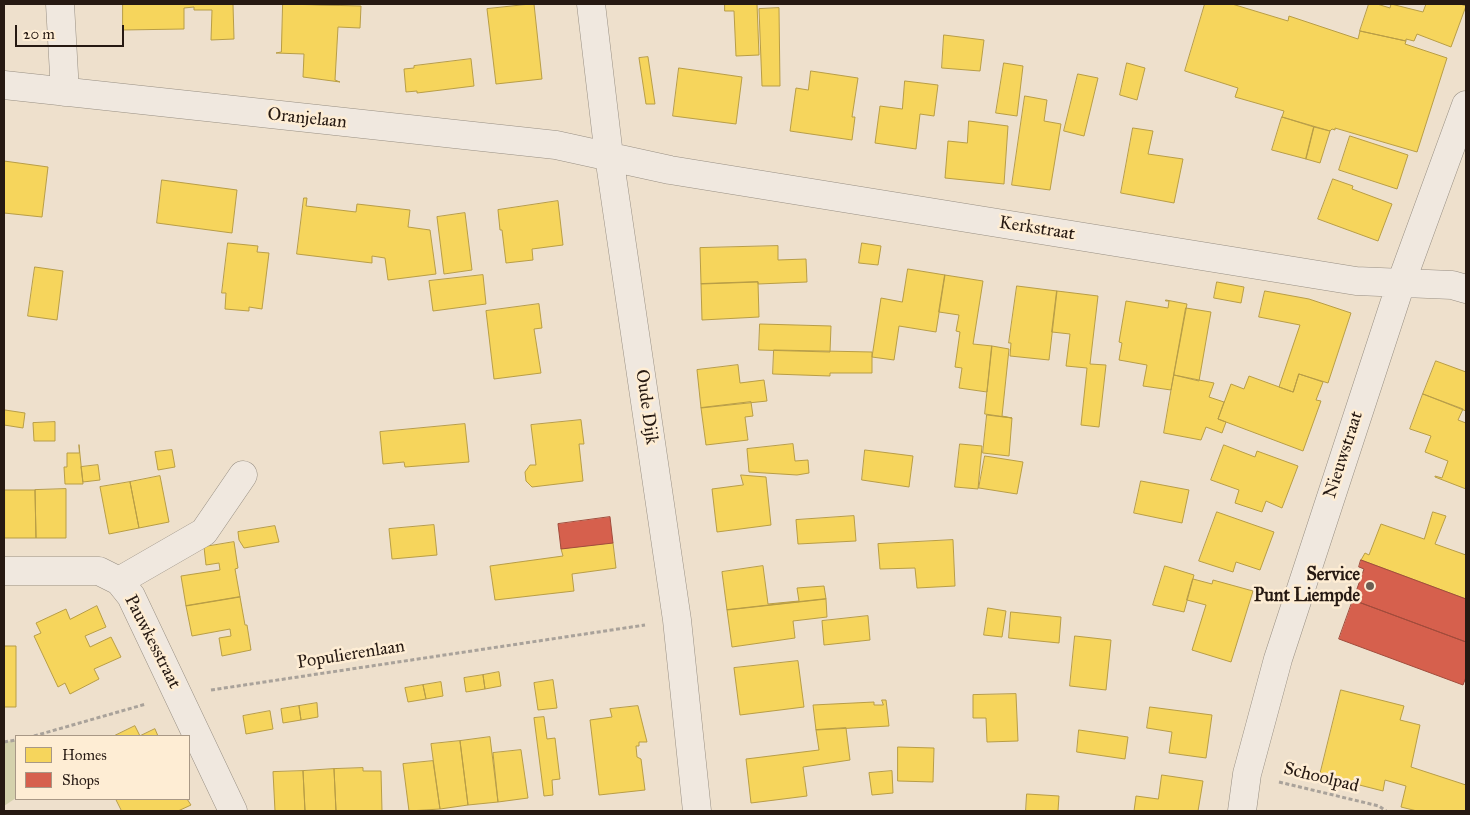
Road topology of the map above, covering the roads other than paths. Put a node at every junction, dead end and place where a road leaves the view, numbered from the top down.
1 (60, 4) edge
2 (591, 4) edge
3 (4, 85) edge
4 (65, 92) junction
5 (1466, 105) edge
6 (609, 156) junction
7 (1401, 283) junction
8 (1466, 289) edge
9 (243, 475) dead end
10 (4, 571) edge
11 (119, 581) junction
12 (233, 811) edge
13 (697, 811) edge
14 (1242, 811) edge

1 - 4 street
2 - 6 street, Oude Dijk
3 - 4 street, Oranjelaan
4 - 6 street, Oranjelaan
5 - 7 street, Nieuwstraat
6 - 7 street, Kerkstraat
6 - 13 street, Oude Dijk
7 - 8 street, Kerkstraat
7 - 14 street, Nieuwstraat
9 - 11 street
10 - 11 street, Pauwkesstraat
11 - 12 street, Pauwkesstraat

